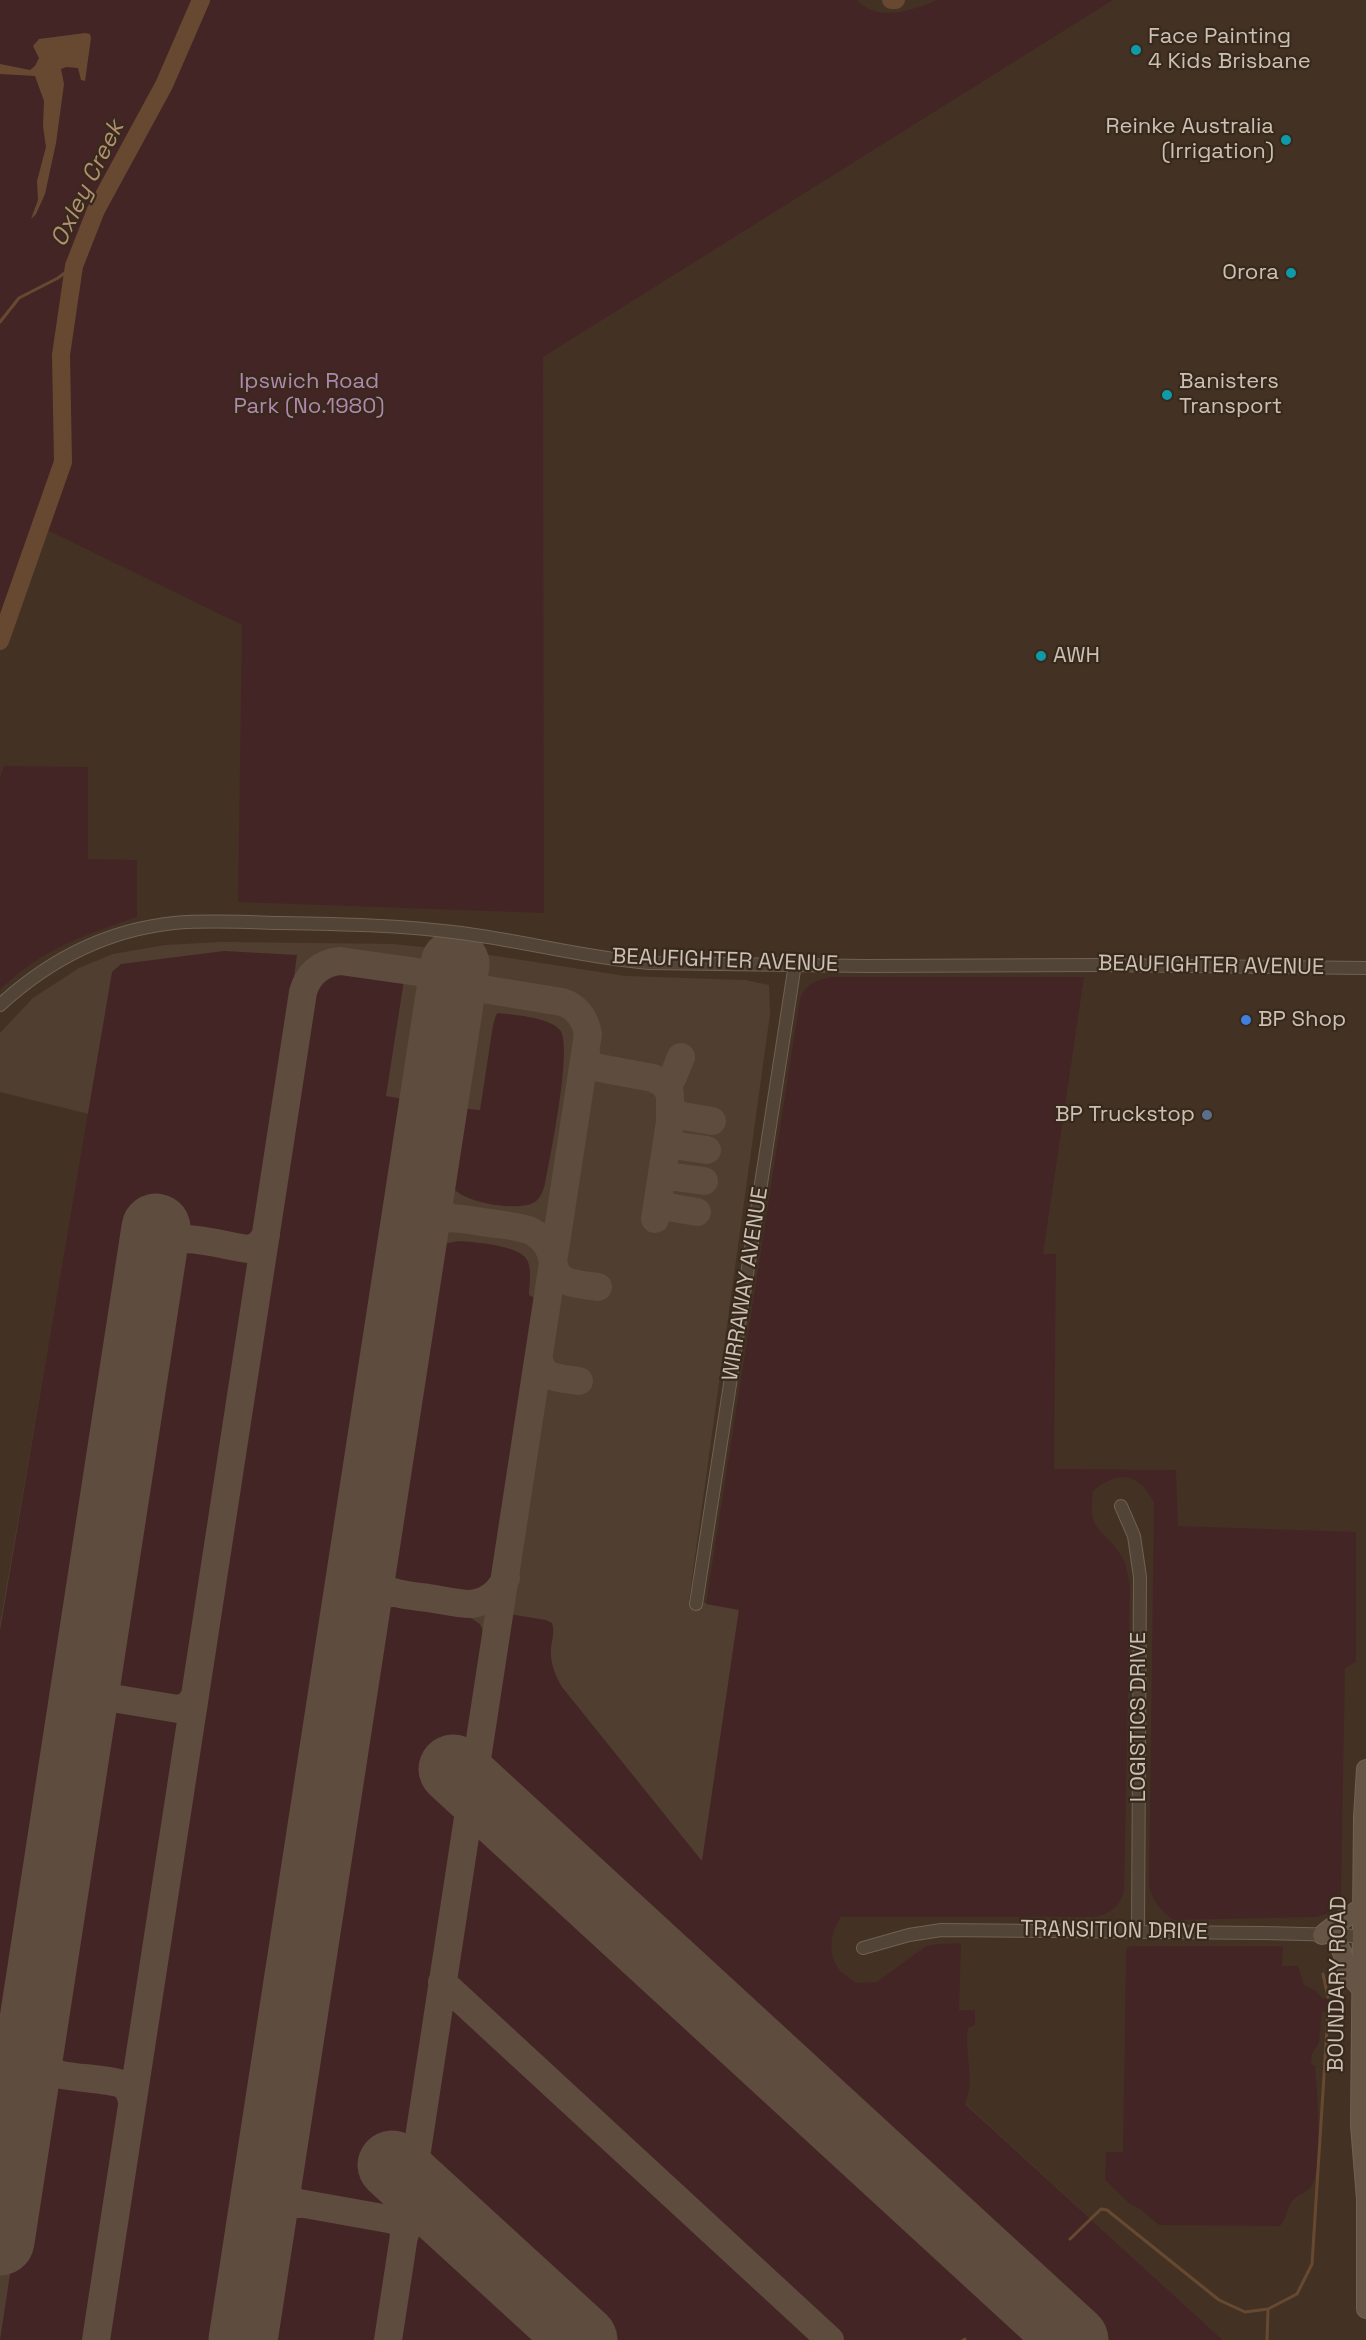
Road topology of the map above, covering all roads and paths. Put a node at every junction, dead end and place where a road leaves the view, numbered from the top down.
1 (795, 964) junction
2 (1366, 968) edge
3 (0, 1005) edge
4 (1122, 1506) dead end
5 (696, 1604) dead end
6 (1366, 1769) edge
7 (1362, 1906) junction
8 (1138, 1931) junction
9 (1328, 1935) junction
10 (1364, 1938) edge
11 (863, 1948) dead end
12 (1362, 1990) junction
13 (1366, 2195) edge
14 (1365, 2199) edge
15 (1366, 2309) edge

1 - 2 street, BEAUFIGHTER AVENUE
1 - 3 street, BEAUFIGHTER AVENUE
1 - 5 street, WIRRAWAY AVENUE
4 - 8 street, LOGISTICS DRIVE
6 - 7 main road, BOUNDARY ROAD
7 - 9 main road
7 - 10 main road, BOUNDARY ROAD
8 - 9 street, TRANSITION DRIVE
8 - 11 street, TRANSITION DRIVE
9 - 10 street, TRANSITION DRIVE
9 - 12 main road
10 - 12 main road, BOUNDARY ROAD
12 - 14 main road, BOUNDARY ROAD
13 - 14 main road, BOUNDARY ROAD
14 - 15 main road, BOUNDARY ROAD

